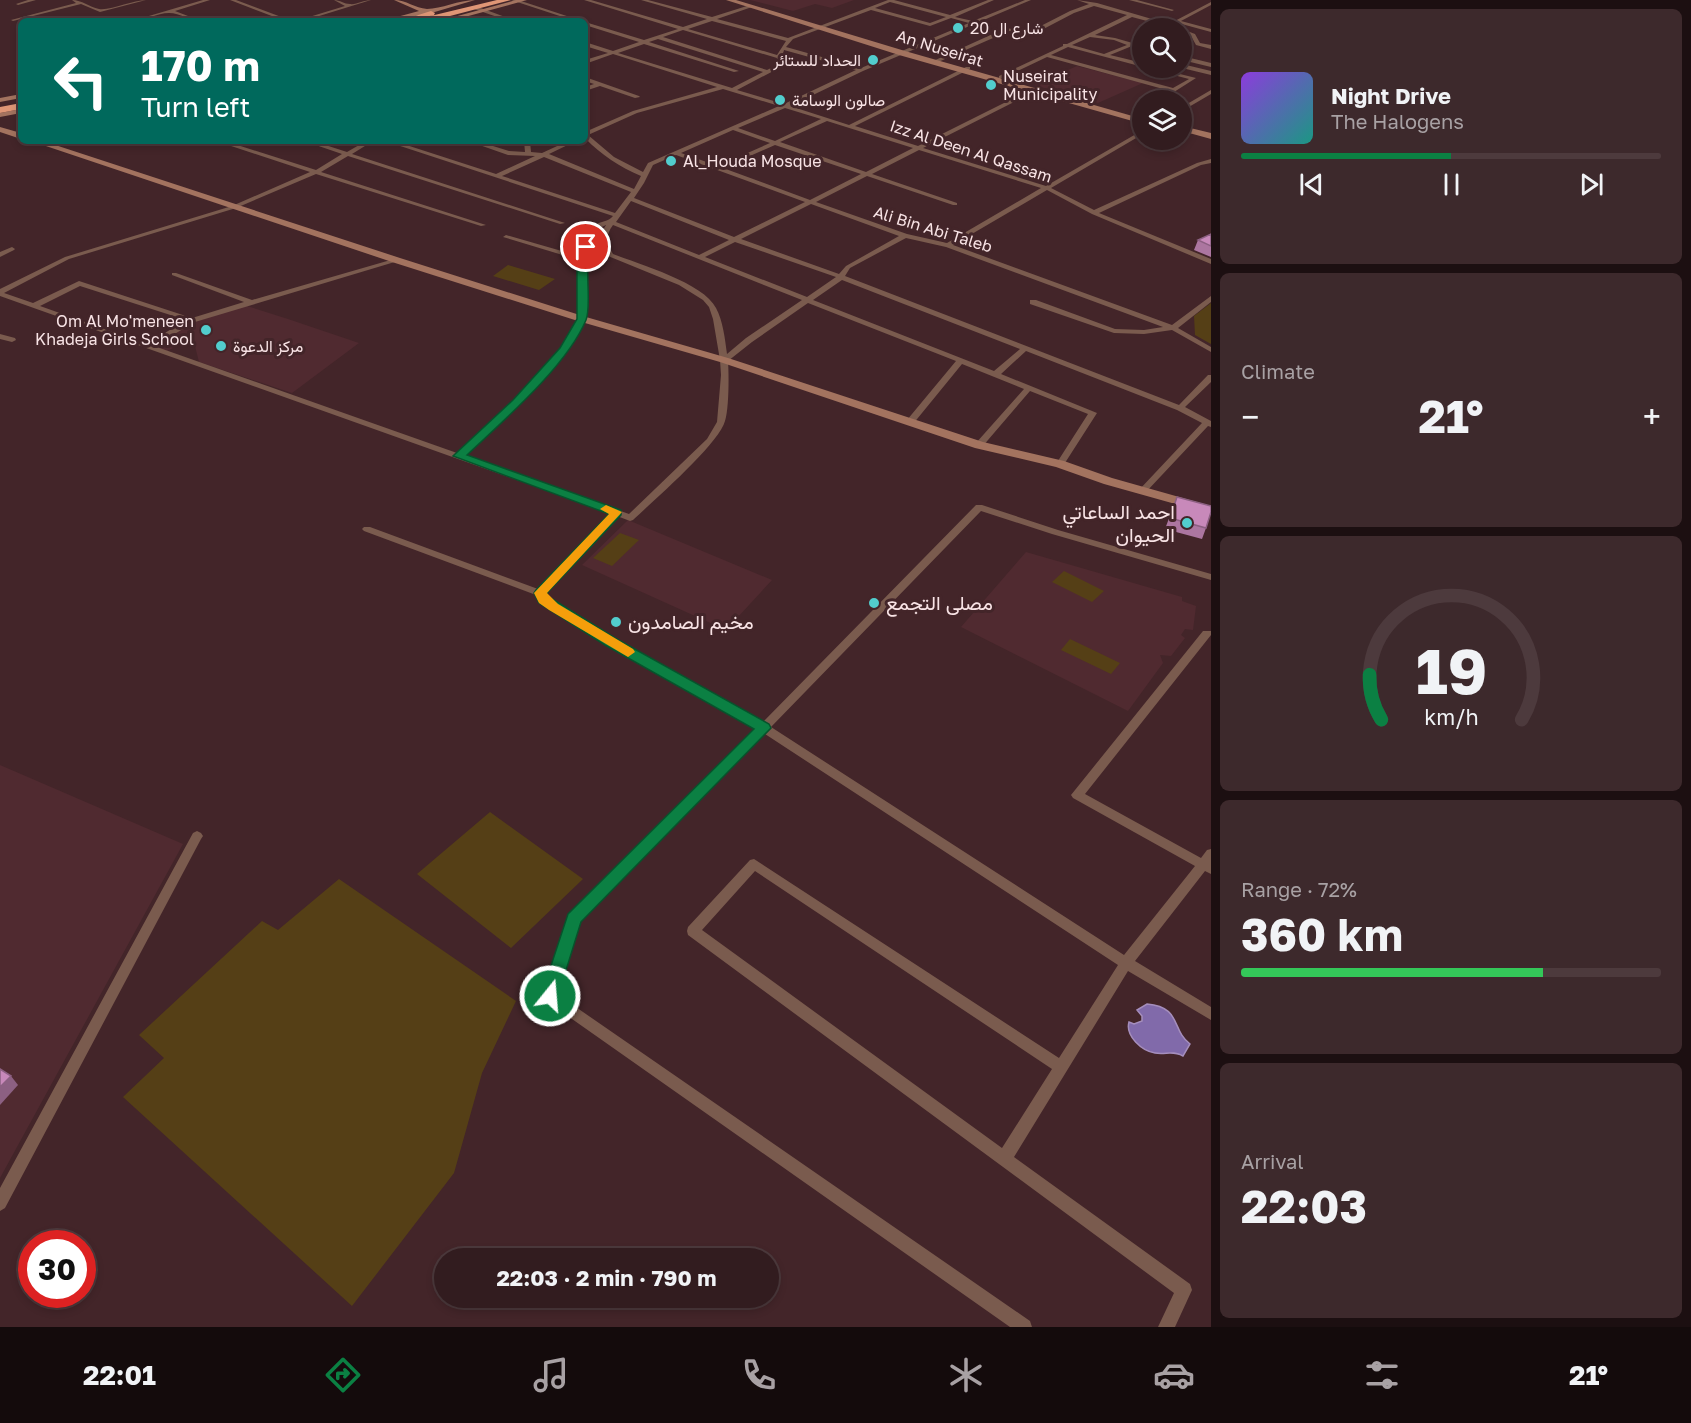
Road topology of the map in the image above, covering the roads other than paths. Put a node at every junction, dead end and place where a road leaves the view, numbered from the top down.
1 (34, 0) edge
2 (74, 0) edge
3 (144, 0) edge
4 (208, 0) edge
5 (232, 0) edge
6 (336, 0) edge
7 (369, 0) edge
8 (397, 0) edge
9 (488, 0) edge
10 (507, 0) edge
11 (518, 0) edge
12 (587, 0) edge
13 (643, 0) edge
14 (729, 0) edge
15 (739, 0) edge
16 (891, 0) edge
17 (992, 0) edge
18 (1020, 0) edge
19 (1029, 0) edge
20 (1055, 0) edge
21 (1066, 0) edge
22 (1080, 0) edge
23 (1131, 0) edge
24 (81, 3) junction
25 (1211, 3) edge
26 (18, 4) dead end
27 (1095, 4) junction
28 (350, 6) junction
29 (477, 6) edge
30 (750, 6) junction
31 (870, 8) junction
32 (1203, 8) junction
33 (1172, 10) dead end
34 (1211, 10) edge
35 (170, 11) junction
36 (434, 15) edge
37 (1132, 15) junction
38 (950, 17) junction
39 (21, 18) edge
40 (145, 18) edge
41 (190, 18) edge
42 (283, 18) edge
43 (308, 18) edge
44 (410, 18) edge
45 (418, 18) edge
46 (506, 18) edge
47 (571, 18) edge
48 (1142, 18) edge
49 (1185, 18) edge
50 (18, 19) edge
51 (710, 19) junction
52 (13, 20) dead end
53 (1192, 20) edge
54 (588, 23) edge
55 (971, 23) junction
56 (1211, 24) edge
57 (820, 25) junction
58 (1192, 28) edge
59 (681, 29) junction
60 (1211, 31) edge
61 (1088, 35) junction
62 (1192, 35) edge
63 (657, 37) junction
64 (788, 40) junction
65 (643, 42) junction
66 (1132, 44) edge
67 (1132, 44) edge
68 (588, 45) edge
69 (1065, 45) junction
70 (1211, 47) edge
71 (783, 48) junction
72 (905, 51) junction
73 (613, 53) junction
74 (1045, 55) junction
75 (1105, 55) junction
76 (778, 57) junction
77 (1192, 60) edge
78 (588, 61) edge
79 (937, 61) junction
80 (1132, 62) edge
81 (1198, 62) junction
82 (1192, 64) edge
83 (1211, 65) edge
84 (1192, 68) edge
85 (965, 69) junction
86 (861, 70) junction
87 (736, 71) dead end
88 (769, 72) junction
89 (1211, 73) edge
90 (1001, 77) junction
91 (1192, 78) edge
92 (588, 80) edge
93 (600, 84) junction
94 (723, 87) junction
95 (588, 88) edge
96 (1035, 89) junction
97 (732, 90) junction
98 (1211, 92) edge
99 (18, 97) edge
100 (637, 97) dead end
101 (18, 100) edge
102 (0, 102) edge
103 (1192, 103) edge
104 (785, 106) junction
105 (18, 109) edge
106 (0, 112) edge
107 (1132, 115) edge
108 (827, 119) junction
109 (1132, 119) edge
110 (851, 126) junction
111 (732, 128) junction
112 (0, 129) edge
113 (1192, 133) edge
114 (588, 134) edge
115 (18, 135) edge
116 (588, 138) edge
117 (1211, 138) edge
118 (1132, 139) edge
119 (774, 142) junction
120 (44, 144) edge
121 (229, 144) edge
122 (316, 144) edge
123 (365, 144) edge
124 (397, 144) edge
125 (480, 144) edge
126 (527, 144) edge
127 (567, 144) edge
128 (920, 147) junction
129 (347, 154) junction
130 (528, 154) junction
131 (678, 154) junction
132 (545, 155) junction
133 (1211, 161) edge
134 (718, 168) junction
135 (318, 171) junction
136 (866, 174) junction
137 (644, 175) junction
138 (497, 176) junction
139 (1047, 189) junction
140 (632, 195) junction
141 (808, 202) junction
142 (955, 204) dead end
143 (234, 207) junction
144 (1094, 213) junction
145 (612, 218) junction
146 (562, 223) dead end
147 (483, 225) dead end
148 (905, 236) junction
149 (506, 237) dead end
150 (733, 239) junction
151 (948, 245) junction
152 (12, 249) dead end
153 (0, 255) edge
154 (700, 257) junction
155 (582, 259) junction
156 (396, 260) junction
157 (1211, 262) edge
158 (174, 274) dead end
159 (841, 277) junction
160 (0, 293) edge
161 (1211, 298) edge
162 (808, 301) junction
163 (250, 302) junction
164 (1033, 303) dead end
165 (34, 306) junction
166 (582, 319) junction
167 (192, 320) junction
168 (1173, 328) junction
169 (0, 336) edge
170 (12, 340) dead end
171 (147, 347) junction
172 (1025, 348) junction
173 (1211, 350) edge
174 (724, 360) junction
175 (960, 362) junction
176 (995, 375) junction
177 (1211, 377) edge
178 (1028, 389) junction
179 (1180, 408) junction
180 (910, 422) junction
181 (1209, 423) edge
182 (979, 445) junction
183 (459, 456) junction
184 (1060, 464) junction
185 (1143, 490) junction
186 (1211, 510) edge
187 (616, 512) junction
188 (367, 529) dead end
189 (1211, 577) edge
190 (540, 593) junction
191 (1207, 633) dead end
192 (764, 728) junction
193 (197, 836) dead end
194 (1208, 862) edge
195 (1126, 963) junction
196 (1211, 1014) edge
197 (1061, 1067) junction
198 (1004, 1159) junction
199 (0, 1203) edge
200 (1024, 1327) edge
201 (1166, 1327) edge

1 - 26 street
2 - 24 street
3 - 24 street
4 - 35 street
5 - 42 street
6 - 28 street
7 - 28 street
8 - 36 street
9 - 36 highway
10 - 29 highway
11 - 29 street
11 - 47 street
12 - 59 street
13 - 51 street
14 - 30 street, An Nuseirat
15 - 57 street, An Nuseirat
16 - 31 street
16 - 38 street
17 - 38 street
18 - 55 street
19 - 55 street
20 - 21 street
22 - 27 street
23 - 33 street
24 - 39 street
25 - 32 street
27 - 37 street
27 - 79 street
28 - 43 street
29 - 36 highway
29 - 36 street
29 - 46 street
30 - 51 street
30 - 57 street, An Nuseirat
31 - 38 street
31 - 57 street
32 - 34 street
32 - 49 street
35 - 40 street
35 - 41 street
36 - 44 street
36 - 45 highway
37 - 48 street
37 - 61 street
38 - 55 street
50 - 52 street
51 - 59 street
51 - 64 street
53 - 56 street
54 - 65 street
55 - 72 street
57 - 64 street
57 - 72 street, An Nuseirat
58 - 60 street
59 - 63 street
59 - 76 street
61 - 66 street
61 - 69 street
62 - 70 street
63 - 65 street
63 - 88 street
64 - 71 street
65 - 73 street
65 - 87 street
67 - 75 street
68 - 73 street, Izz Al Deen Al Qassam
69 - 74 street
69 - 75 street
71 - 76 street
71 - 86 street
72 - 79 street, An Nuseirat
72 - 86 street
73 - 78 street
73 - 94 street, Izz Al Deen Al Qassam
74 - 90 street
74 - 91 street
75 - 80 street
76 - 88 street
77 - 81 street
79 - 85 street, An Nuseirat
81 - 82 street
81 - 83 street
84 - 89 street
85 - 90 street, An Nuseirat
85 - 96 street, An Nuseirat
85 - 110 street
86 - 104 street
88 - 97 street
90 - 96 street, An Nuseirat
92 - 93 street
93 - 95 street
93 - 100 street
94 - 97 street, Izz Al Deen Al Qassam
94 - 114 street
96 - 107 street, An Nuseirat
96 - 109 street, An Nuseirat
96 - 128 street
97 - 104 street, Izz Al Deen Al Qassam
98 - 103 street
99 - 102 street
101 - 102 highway
104 - 108 street, Izz Al Deen Al Qassam
104 - 111 street
105 - 106 highway
108 - 110 street, Izz Al Deen Al Qassam
108 - 119 street
110 - 128 street, Izz Al Deen Al Qassam
111 - 119 street
111 - 131 street
112 - 115 street
113 - 117 street
116 - 137 street
118 - 139 street
119 - 134 street
119 - 136 street
120 - 143 street
121 - 135 street
122 - 129 street
123 - 129 street
124 - 138 street
125 - 130 street
126 - 130 street
127 - 132 street
128 - 136 street
128 - 139 street, Izz Al Deen Al Qassam
129 - 135 street
129 - 146 street
130 - 132 street
131 - 134 street, Ali Bin Abi Taleb
131 - 137 street
132 - 138 street
132 - 140 street
133 - 144 street
134 - 141 street, Ali Bin Abi Taleb
135 - 143 street
135 - 147 street
136 - 141 street
136 - 142 street
137 - 140 street
138 - 145 street
139 - 144 street, Izz Al Deen Al Qassam
139 - 151 street
140 - 145 street
140 - 150 street
141 - 148 street, Ali Bin Abi Taleb
141 - 150 street
143 - 156 street
143 - 160 street
144 - 157 street, Izz Al Deen Al Qassam
145 - 154 street
145 - 155 street
145 - 174 street
148 - 151 street, Ali Bin Abi Taleb
148 - 159 street
149 - 155 street
150 - 154 street
150 - 159 street
151 - 168 street, Ali Bin Abi Taleb
152 - 153 street
154 - 162 street
155 - 166 street
156 - 163 street
156 - 166 street
158 - 163 street
159 - 162 street
159 - 172 street
160 - 165 street
161 - 168 street
162 - 174 street
162 - 175 street
163 - 167 street
164 - 168 street
165 - 167 street
165 - 171 street
166 - 174 street
166 - 183 street
167 - 171 street
168 - 173 street, Ali Bin Abi Taleb
169 - 170 street
171 - 183 street
172 - 176 street
172 - 179 street
174 - 180 street
174 - 187 street
175 - 176 street
175 - 180 street
176 - 178 street
177 - 179 street
178 - 182 street
178 - 184 street
179 - 181 street
180 - 182 street
181 - 185 street
182 - 184 street
183 - 187 street
184 - 185 street
185 - 186 street
187 - 190 street
188 - 190 street
189 - 192 street
190 - 192 street
191 - 194 street
192 - 195 street
192 - 200 street
193 - 199 street
194 - 195 street
195 - 196 street
195 - 197 street
197 - 198 street
197 - 198 street
198 - 201 street

